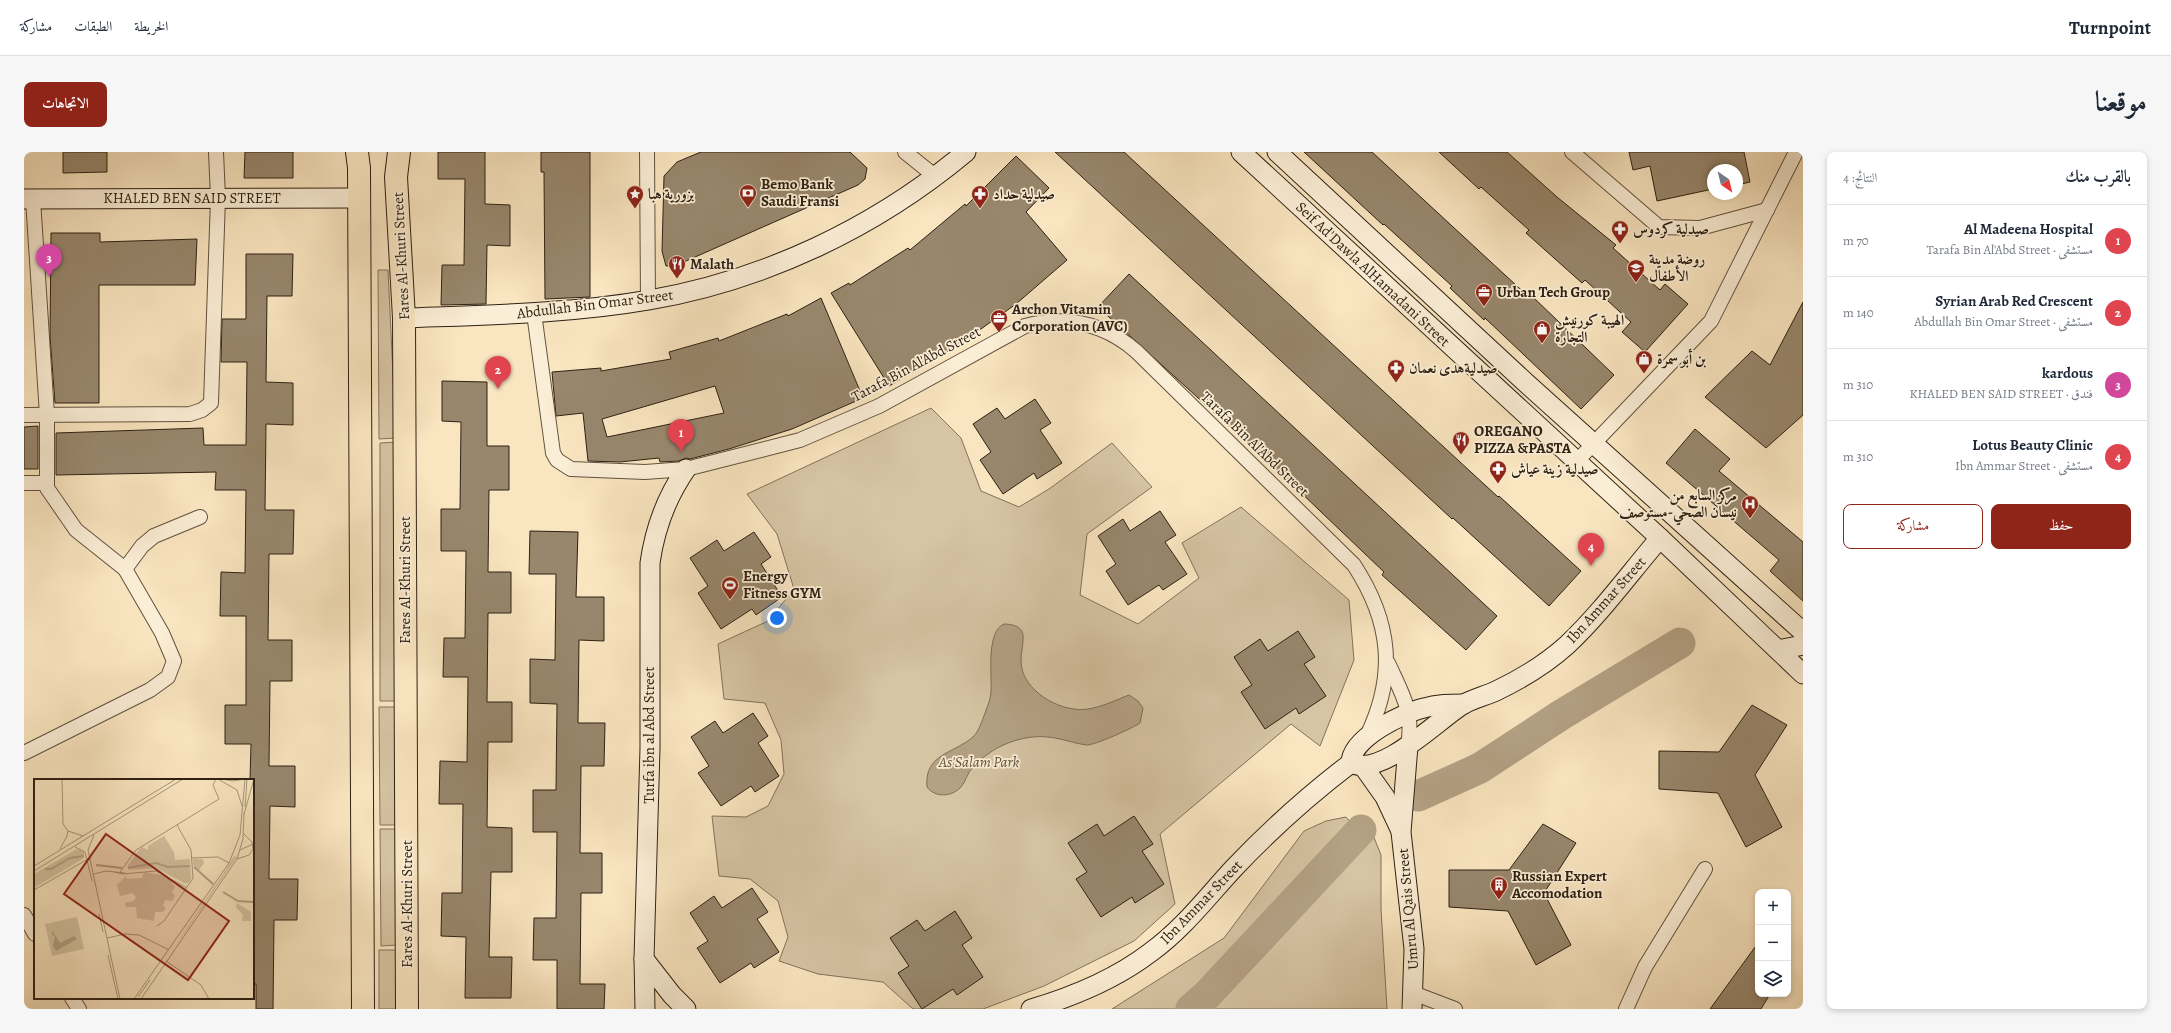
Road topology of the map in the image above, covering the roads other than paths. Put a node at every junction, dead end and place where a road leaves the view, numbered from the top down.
1 (216, 152) edge
2 (395, 152) edge
3 (399, 152) edge
4 (647, 152) edge
5 (905, 152) edge
6 (966, 152) edge
7 (1240, 152) edge
8 (1277, 152) edge
9 (1572, 152) edge
10 (1796, 152) edge
11 (360, 157) edge
12 (396, 177) junction
13 (936, 177) junction
14 (218, 198) junction
15 (359, 198) junction
16 (29, 199) edge
17 (1767, 210) junction
18 (648, 300) junction
19 (534, 313) junction
20 (404, 318) junction
21 (24, 415) edge
22 (47, 415) junction
23 (1593, 443) junction
24 (1577, 461) junction
25 (686, 469) junction
26 (24, 483) edge
27 (47, 483) junction
28 (200, 517) dead end
29 (1660, 538) junction
30 (125, 568) junction
31 (1803, 632) edge
32 (1803, 646) edge
33 (1778, 650) junction
34 (1387, 663) junction
35 (1803, 674) edge
36 (1464, 704) junction
37 (1409, 712) junction
38 (1365, 740) junction
39 (1408, 746) junction
40 (24, 753) edge
41 (1357, 764) junction
42 (1401, 832) junction
43 (1705, 869) dead end
44 (24, 915) edge
45 (34, 932) edge
46 (644, 959) junction
47 (73, 999) edge
48 (1413, 1001) edge
49 (79, 1009) edge
50 (363, 1009) edge
51 (408, 1009) edge
52 (645, 1009) edge
53 (686, 1009) edge
54 (1031, 1009) edge
55 (1455, 1009) edge
56 (1626, 1009) edge

1 - 14 street
2 - 12 main road
3 - 12 main road, Fares Al-Khuri Street
4 - 18 street
5 - 13 street
6 - 13 main road, Abdullah Bin Omar Street
7 - 24 main road, Seif Ad'Dawla AlHamadani Street
8 - 23 main road, Seif Ad'Dawla AlHamadani Street
9 - 17 street
10 - 17 street
11 - 15 main road
12 - 20 main road, Fares Al-Khuri Street
13 - 18 main road, Abdullah Bin Omar Street
14 - 15 main road, KHALED BEN SAID STREET
14 - 16 main road, KHALED BEN SAID STREET
14 - 22 street
15 - 50 main road
16 - 22 street
17 - 23 street
18 - 19 main road, Abdullah Bin Omar Street
19 - 20 main road, Abdullah Bin Omar Street
19 - 25 street, Tarafa Bin Al'Abd Street
20 - 51 main road, Fares Al-Khuri Street
21 - 22 street
22 - 27 street
23 - 24 street
23 - 31 main road, Seif Ad'Dawla AlHamadani Street
24 - 29 main road, Seif Ad'Dawla AlHamadani Street
25 - 34 street, Tarafa Bin Al'Abd Street
25 - 46 main road, Turfa ibn al Abd Street
26 - 27 street
27 - 30 street
28 - 30 street
29 - 33 main road, Seif Ad'Dawla AlHamadani Street
29 - 36 main road, Ibn Ammar Street
30 - 40 street
32 - 33 main road
33 - 35 main road, Seif Ad'Dawla AlHamadani Street
34 - 37 street
34 - 38 street
36 - 37 main road, Ibn Ammar Street
36 - 39 main road, Ibn Ammar Street
37 - 38 main road, Ibn Ammar Street
37 - 39 street
38 - 41 main road, Ibn Ammar Street
39 - 41 main road, Ibn Ammar Street
39 - 42 main road, Umru Al Qais Street
41 - 42 main road, Umru Al Qais Street
41 - 54 main road, Ibn Ammar Street
42 - 48 main road, Umru Al Qais Street
43 - 56 street
44 - 45 street
46 - 52 main road, Turfa ibn al Abd Street
46 - 53 main road
47 - 49 street
48 - 55 street

